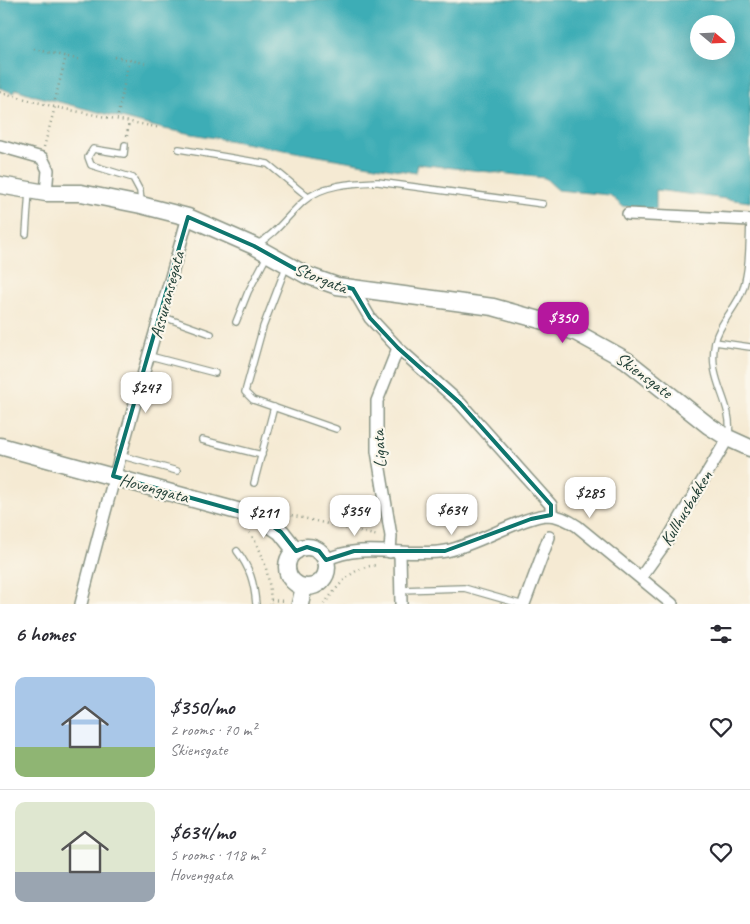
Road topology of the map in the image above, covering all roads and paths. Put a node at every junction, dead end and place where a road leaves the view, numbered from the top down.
1 (34, 49) dead end
2 (66, 56) junction
3 (115, 57) dead end
4 (81, 60) dead end
5 (129, 60) junction
6 (145, 63) dead end
7 (0, 92) edge
8 (55, 100) dead end
9 (55, 107) junction
10 (118, 115) dead end
11 (129, 121) junction
12 (161, 128) dead end
13 (126, 145) joint
14 (0, 146) edge
15 (179, 149) dead end
16 (43, 150) dead end
17 (0, 185) edge
18 (29, 191) junction
19 (46, 193) junction
20 (308, 197) junction
21 (543, 204) dead end
22 (141, 205) junction
23 (628, 214) dead end
24 (188, 217) junction
25 (750, 220) edge
26 (26, 234) dead end
27 (261, 250) junction
28 (287, 265) junction
29 (352, 289) junction
30 (161, 316) junction
31 (236, 322) dead end
32 (211, 334) dead end
33 (715, 342) junction
34 (750, 347) edge
35 (398, 348) junction
36 (150, 356) junction
37 (215, 373) dead end
38 (274, 408) junction
39 (336, 429) dead end
40 (728, 438) junction
41 (202, 440) dead end
42 (0, 446) edge
43 (750, 448) edge
44 (119, 456) junction
45 (262, 456) junction
46 (178, 471) dead end
47 (113, 476) junction
48 (254, 483) dead end
49 (242, 511) junction
50 (274, 511) dead end
51 (551, 515) junction
52 (391, 536) junction
53 (549, 537) dead end
54 (296, 550) junction
55 (237, 551) dead end
56 (397, 556) junction
57 (326, 560) junction
58 (641, 577) junction
59 (304, 586) junction
60 (400, 590) junction
61 (271, 600) junction
62 (292, 602) edge
63 (81, 604) edge
64 (256, 604) edge
65 (271, 604) edge
66 (324, 604) edge
67 (401, 604) edge
68 (520, 604) edge
69 (524, 604) edge
70 (672, 604) edge

1 - 2 path
2 - 4 path
2 - 8 path
3 - 5 path
5 - 6 path
5 - 10 path
7 - 9 path
9 - 11 path
9 - 16 path
11 - 12 path
11 - 13 path
13 - 22 lane
14 - 19 street
15 - 20 lane
17 - 18 street, Storgata
18 - 19 street, Storgata
18 - 26 lane
19 - 22 street, Storgata
20 - 21 lane
20 - 27 lane
22 - 24 street, Storgata
23 - 25 street
24 - 27 street, Storgata
24 - 30 street, Assuransegata
25 - 33 lane
27 - 28 street, Storgata
27 - 31 lane
28 - 29 street, Storgata
28 - 38 lane
29 - 35 street, Storgata
29 - 40 street, Skiensgate
30 - 32 lane
30 - 36 street, Assuransegata
33 - 34 lane
33 - 40 lane
35 - 51 street, Storgata
35 - 52 street, Ligata
36 - 37 lane
36 - 44 street, Assuransegata
38 - 39 lane
38 - 45 lane
40 - 43 street, Skiensgate
40 - 58 street, Kullhusbakken
41 - 45 lane
42 - 47 street, Hovenggata
44 - 46 lane
44 - 47 street, Assuransegata
45 - 48 lane
47 - 49 street, Hovenggata
47 - 63 street, Assuransegata
49 - 54 street, Hovenggata
49 - 61 path
50 - 52 path
51 - 56 street
51 - 58 street
52 - 56 street, Ligata
53 - 69 street
54 - 57 street
54 - 59 street
55 - 64 lane
56 - 57 street
56 - 60 street, Ligata
56 - 66 path
57 - 59 street
58 - 70 street
59 - 62 street
60 - 67 street, Ligata
60 - 68 lane
61 - 62 path
61 - 65 path

